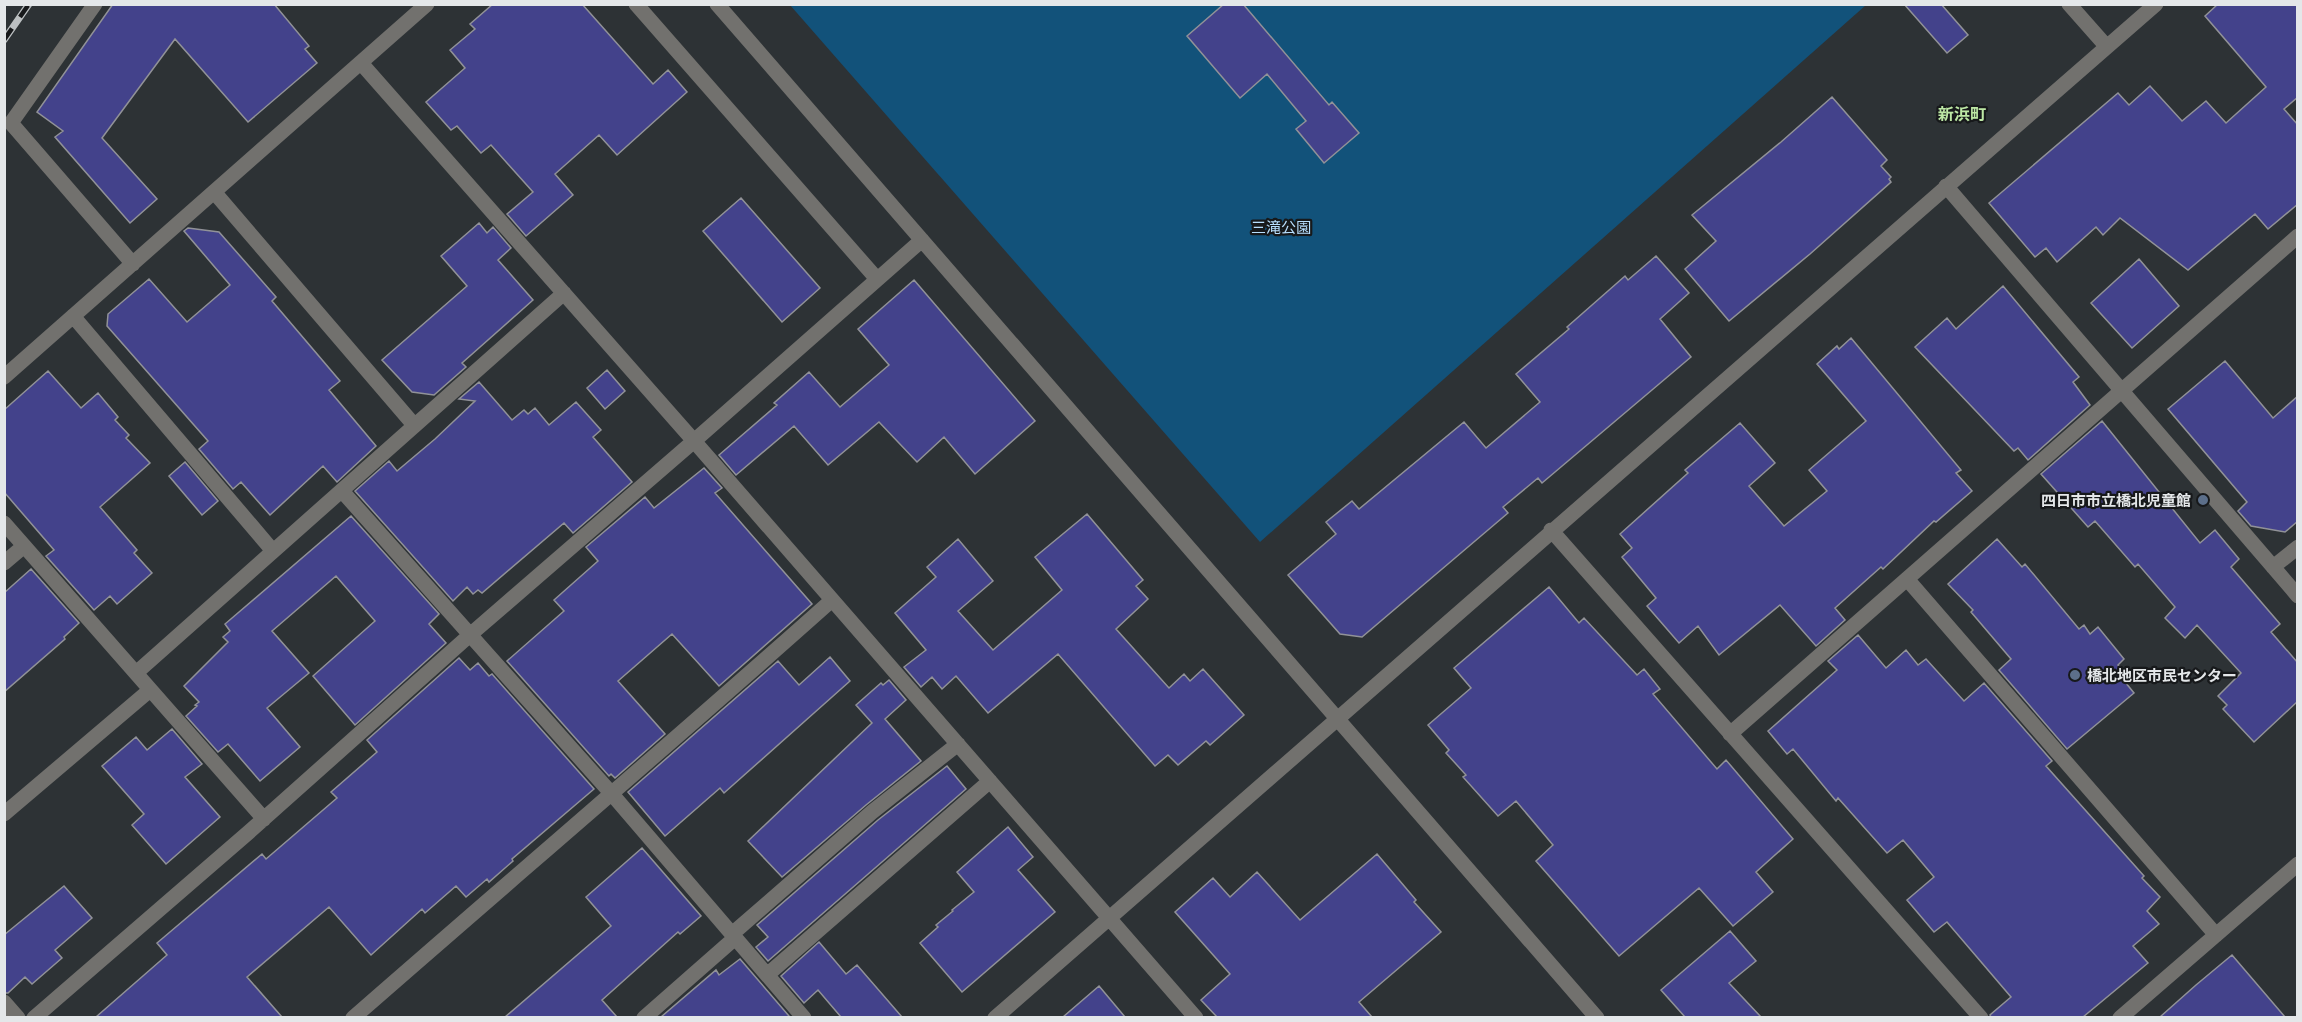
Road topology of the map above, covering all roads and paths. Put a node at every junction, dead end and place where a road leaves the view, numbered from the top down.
1 (95, 4) edge
2 (427, 4) edge
3 (636, 4) edge
4 (717, 4) edge
5 (2069, 4) edge
6 (2156, 4) edge
7 (2107, 47) junction
8 (361, 63) junction
9 (1946, 186) junction
10 (215, 193) junction
11 (2298, 236) edge
12 (922, 240) junction
13 (133, 264) junction
14 (877, 279) junction
15 (564, 293) junction
16 (73, 316) junction
17 (4, 377) edge
18 (2121, 388) junction
19 (414, 425) junction
20 (694, 441) junction
21 (342, 491) junction
22 (4, 523) edge
23 (1551, 530) junction
24 (24, 546) junction
25 (2298, 547) edge
26 (273, 551) junction
27 (4, 563) edge
28 (2273, 567) junction
29 (1908, 579) junction
30 (2298, 596) edge
31 (832, 600) junction
32 (471, 634) junction
33 (136, 673) junction
34 (150, 690) junction
35 (1337, 717) junction
36 (1730, 734) junction
37 (958, 744) junction
38 (990, 781) junction
39 (611, 793) junction
40 (4, 814) edge
41 (264, 819) junction
42 (2298, 864) edge
43 (1108, 917) junction
44 (2216, 935) junction
45 (734, 936) junction
46 (767, 975) junction
47 (4, 1002) edge
48 (18, 1017) edge
49 (33, 1017) edge
50 (353, 1017) edge
51 (644, 1017) edge
52 (804, 1017) edge
53 (995, 1017) edge
54 (1196, 1017) edge
55 (1597, 1017) edge
56 (1981, 1017) edge
57 (2120, 1017) edge

1 - 13 street
2 - 8 street
3 - 14 street
4 - 12 street
5 - 7 street
6 - 7 street
7 - 9 street
8 - 10 street
8 - 15 street
9 - 18 street
9 - 23 street
10 - 13 street
10 - 19 street
11 - 18 street
12 - 14 street
12 - 35 street
13 - 16 street
14 - 20 street
15 - 19 street
15 - 20 street
16 - 17 street
16 - 26 street
18 - 28 street
18 - 29 street
19 - 21 street
20 - 31 street
20 - 32 street
21 - 26 street
21 - 32 street
22 - 24 street
23 - 35 street
23 - 36 street
24 - 27 street
24 - 33 street
25 - 28 street
26 - 33 street
28 - 30 street
29 - 36 street
29 - 44 street
31 - 37 street
31 - 39 street
32 - 39 street
32 - 41 street
33 - 34 street
34 - 40 street
34 - 41 street
35 - 43 street
35 - 55 street
36 - 56 street
37 - 38 street
37 - 45 street
38 - 43 street
38 - 46 street
39 - 45 street
39 - 50 street
41 - 49 street
42 - 44 street
43 - 53 street
43 - 54 street
44 - 57 street
45 - 46 street
45 - 51 street
46 - 52 street
47 - 48 street

